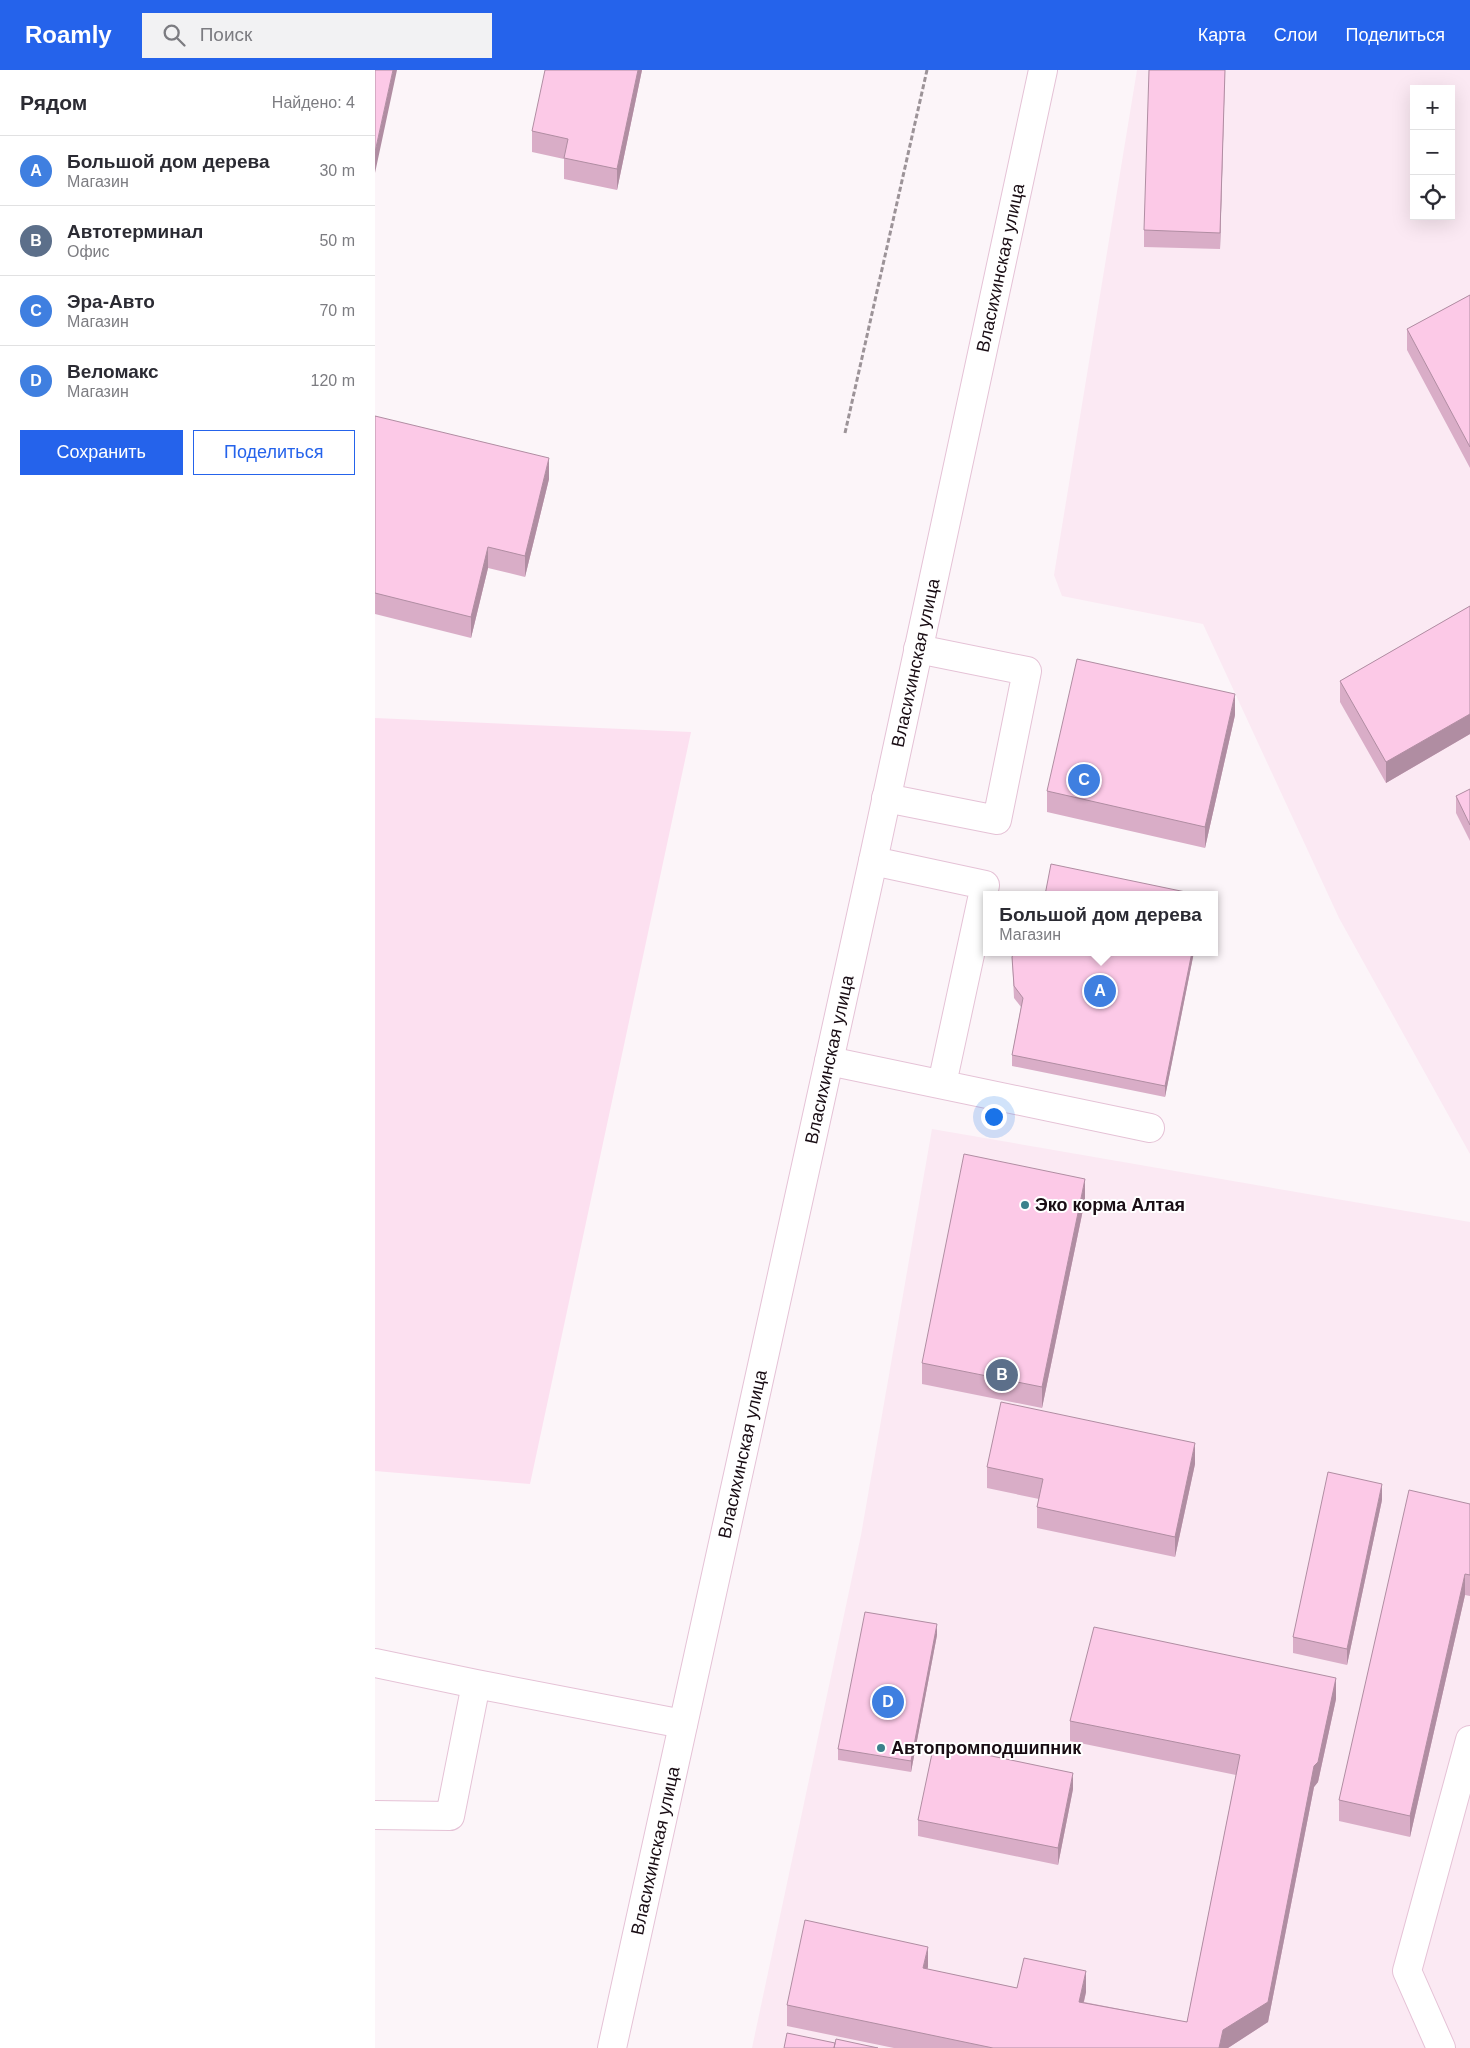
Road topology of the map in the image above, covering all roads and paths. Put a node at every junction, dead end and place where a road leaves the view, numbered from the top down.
1 (927, 70) edge
2 (1043, 70) edge
3 (845, 433) dead end
4 (918, 650) junction
5 (886, 798) junction
6 (873, 861) junction
7 (984, 891) edge
8 (983, 894) edge
9 (829, 1061) junction
10 (942, 1084) junction
11 (1150, 1128) dead end
12 (375, 1662) edge
13 (476, 1684) junction
14 (683, 1724) junction
15 (1470, 1740) edge
16 (375, 1816) edge
17 (612, 2048) edge
18 (1441, 2048) edge

1 - 3 path
2 - 4 main road, Власихинская улица
4 - 5 main road, Власихинская улица
4 - 5 main road
5 - 6 main road, Власихинская улица
6 - 7 main road
6 - 9 main road, Власихинская улица
8 - 10 main road
9 - 10 main road
9 - 14 main road, Власихинская улица
10 - 11 main road
12 - 13 main road
13 - 14 main road
13 - 16 main road
14 - 17 main road, Власихинская улица
15 - 18 main road

